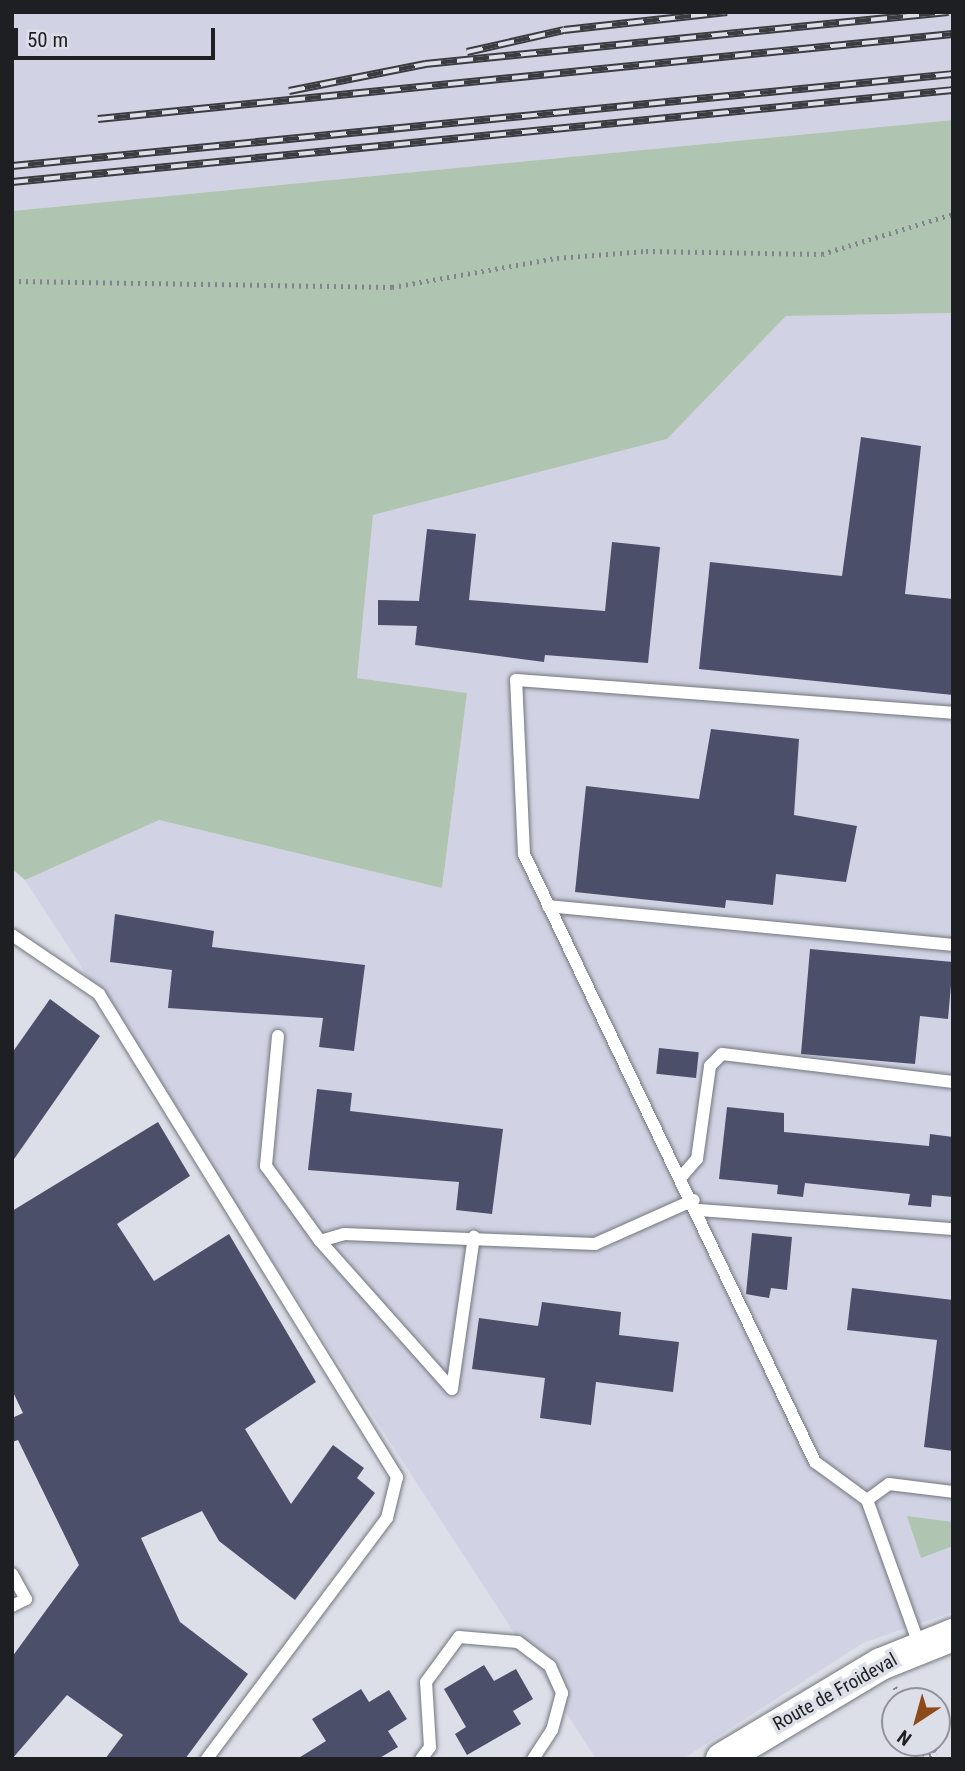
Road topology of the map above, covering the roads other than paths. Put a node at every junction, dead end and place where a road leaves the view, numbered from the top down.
1 (953, 713) edge
2 (548, 906) junction
3 (12, 934) edge
4 (953, 945) edge
5 (278, 1036) dead end
6 (953, 1082) edge
7 (682, 1176) junction
8 (696, 1205) junction
9 (953, 1229) edge
10 (474, 1237) junction
11 (320, 1241) junction
12 (953, 1492) edge
13 (867, 1500) junction
14 (12, 1574) edge
15 (12, 1606) edge
16 (953, 1635) edge
17 (919, 1647) junction
18 (207, 1759) edge
19 (421, 1759) edge
20 (533, 1759) edge
21 (722, 1759) edge

1 - 2 lane
2 - 4 lane
2 - 7 lane
3 - 18 lane
5 - 11 lane
6 - 7 lane
7 - 8 lane
8 - 9 lane
8 - 10 lane
8 - 13 lane
10 - 11 lane
10 - 11 lane
12 - 13 lane
13 - 17 lane
14 - 15 lane
16 - 17 street, Route de Froideval
17 - 21 street, Route de Froideval
19 - 20 lane

